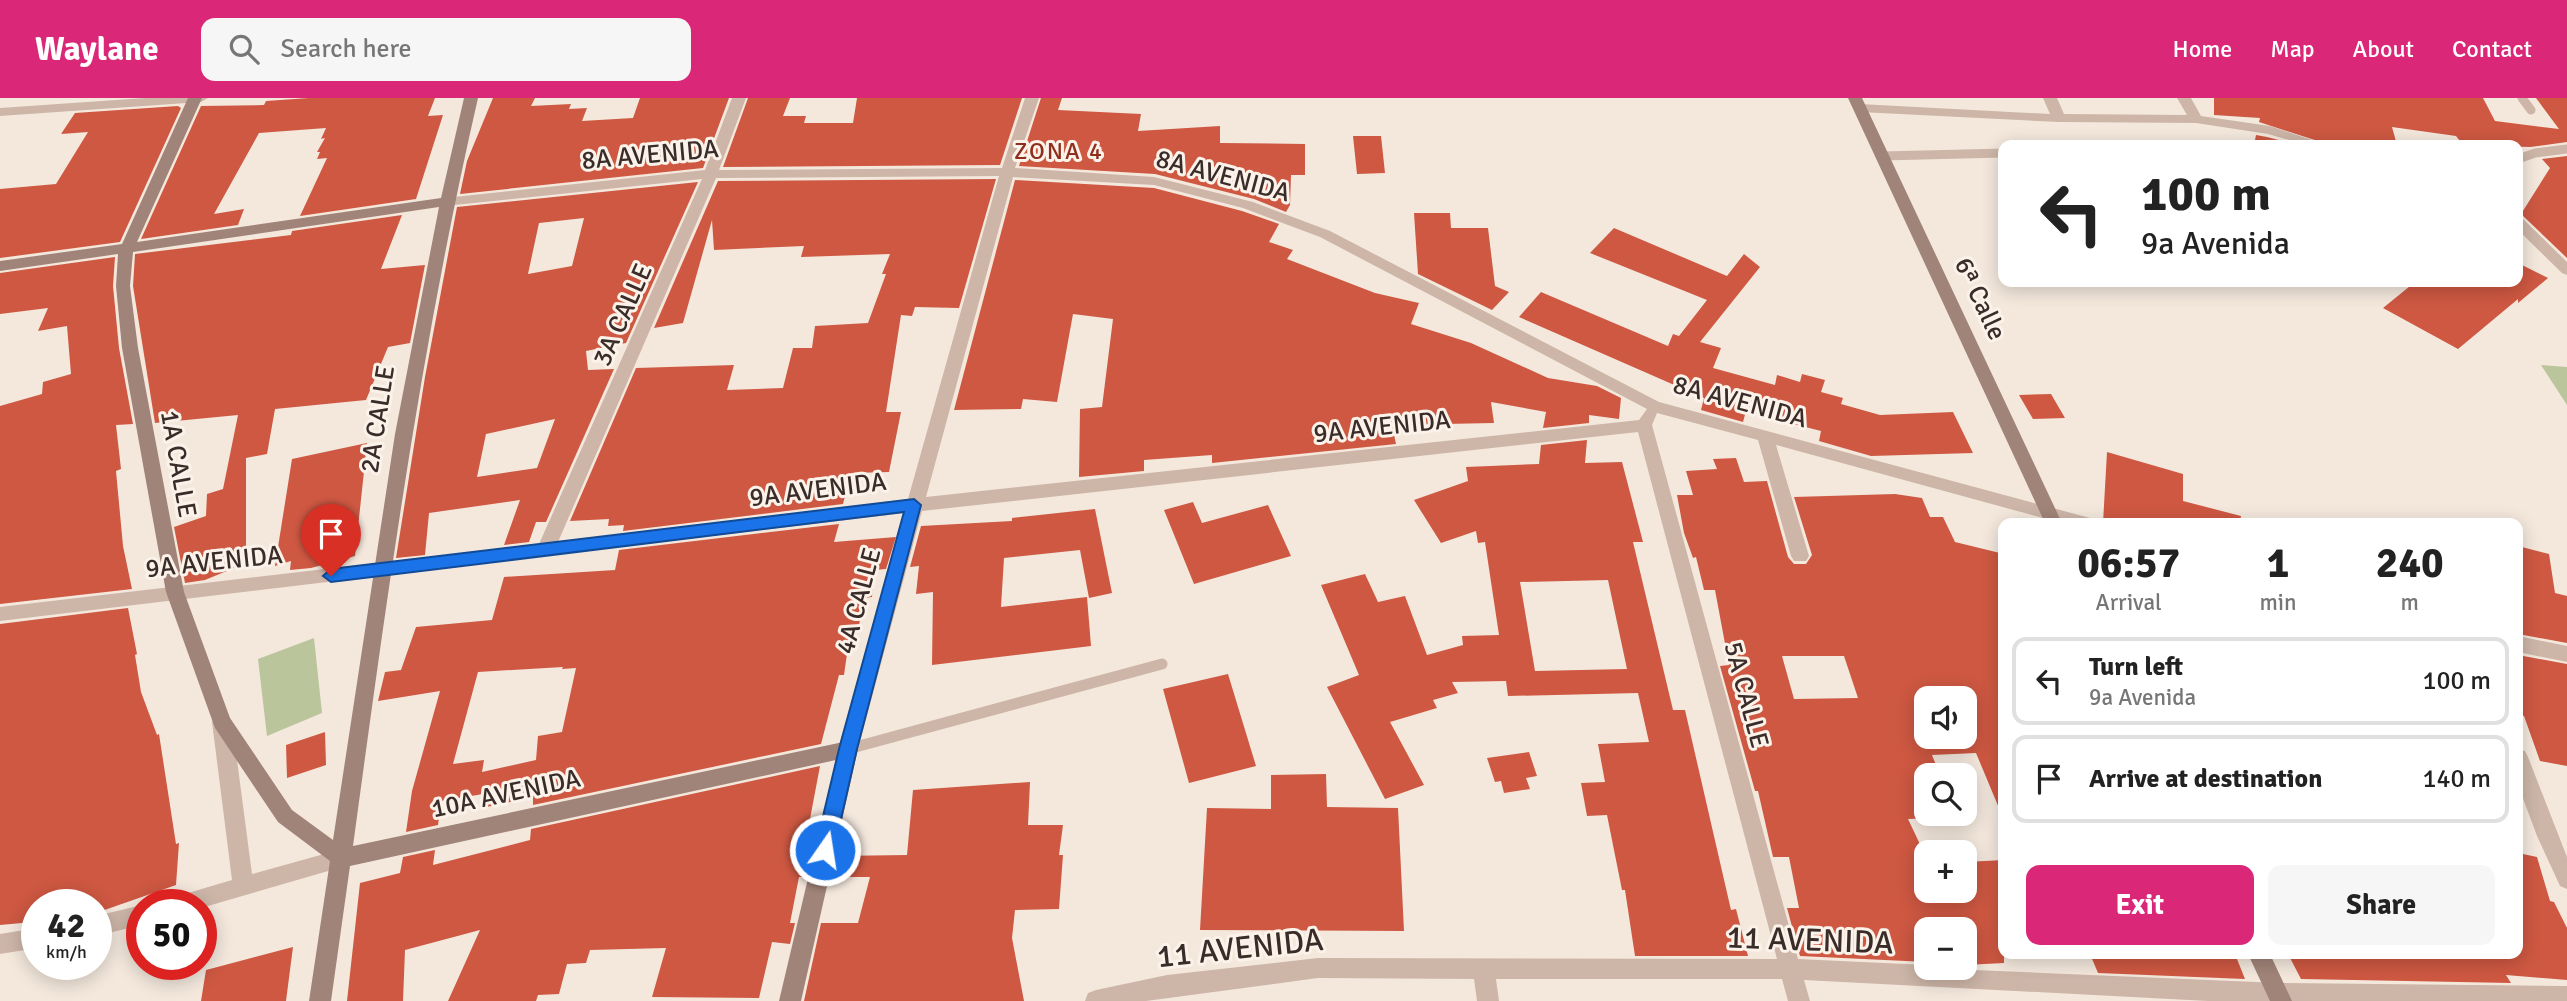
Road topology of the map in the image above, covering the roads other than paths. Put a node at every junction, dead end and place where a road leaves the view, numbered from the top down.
1 (195, 98) edge
2 (201, 98) edge
3 (471, 98) edge
4 (739, 98) edge
5 (1032, 98) edge
6 (2050, 98) edge
7 (2184, 98) edge
8 (2522, 98) edge
9 (1857, 103) edge
10 (2531, 110) dead end
11 (0, 112) edge
12 (2059, 118) junction
13 (2196, 119) junction
14 (2303, 140) edge
15 (2567, 149) edge
16 (1998, 153) edge
17 (1882, 156) junction
18 (2523, 157) edge
19 (1007, 172) junction
20 (711, 174) junction
21 (445, 202) junction
22 (2523, 227) edge
23 (126, 250) junction
24 (0, 267) edge
25 (2567, 270) edge
26 (1654, 405) junction
27 (1644, 425) junction
28 (1765, 436) junction
29 (914, 505) junction
30 (2051, 518) edge
31 (546, 549) junction
32 (1800, 556) dead end
33 (383, 570) junction
34 (175, 592) junction
35 (0, 614) edge
36 (2523, 645) edge
37 (2567, 654) edge
38 (1162, 664) dead end
39 (222, 722) junction
40 (848, 749) junction
41 (2523, 771) edge
42 (342, 858) junction
43 (2567, 878) edge
44 (243, 887) junction
45 (217, 894) edge
46 (21, 941) edge
47 (0, 944) edge
48 (2261, 959) edge
49 (1484, 968) junction
50 (1791, 969) junction
51 (2567, 997) edge
52 (2280, 998) edge
53 (320, 1001) edge
54 (790, 1001) edge
55 (1096, 1001) edge
56 (1488, 1001) edge
57 (1799, 1001) edge

1 - 2 street
1 - 11 street
1 - 23 main road, 1A CALLE
3 - 21 main road, 2A CALLE
4 - 20 street, 3A CALLE
5 - 19 street, 4A CALLE
6 - 12 street
7 - 13 street
8 - 10 lane
9 - 12 street
9 - 17 main road, 6ª Calle
12 - 13 street
13 - 14 street
15 - 18 lane
16 - 17 lane
17 - 30 main road, 6ª Calle
19 - 20 street, 8A AVENIDA
19 - 26 street, 8A AVENIDA
19 - 29 street, 4A CALLE
20 - 21 street, 8A AVENIDA
20 - 31 street, 3A CALLE
21 - 23 main road, 8A AVENIDA
21 - 33 main road, 2A CALLE
22 - 25 street
23 - 24 main road, 8A AVENIDA
23 - 34 main road, 1A CALLE
26 - 27 street
26 - 28 street, 8A AVENIDA
27 - 29 street, 9A AVENIDA
27 - 50 street, 5A CALLE
28 - 30 street, 8A AVENIDA
28 - 32 street
29 - 31 street, 9A AVENIDA
29 - 40 street, 4A CALLE
31 - 33 street, 9A AVENIDA
33 - 34 street, 9A AVENIDA
33 - 42 main road, 2A CALLE
34 - 35 street, 9A AVENIDA
34 - 39 main road, 1A CALLE
36 - 37 street
38 - 40 lane
39 - 42 main road
39 - 44 street, 1A CALLE
40 - 42 main road, 10A AVENIDA
40 - 54 main road, 4A CALLE
41 - 43 street
42 - 44 street, 10A AVENIDA
42 - 53 main road, 2A CALLE
44 - 45 street, 10A AVENIDA
46 - 47 street
48 - 52 main road
49 - 50 street, 11 AVENIDA
49 - 55 street, 11 AVENIDA
49 - 56 street
50 - 52 street, 11 AVENIDA
50 - 57 street, 5A CALLE
51 - 52 street, 11 AVENIDA

